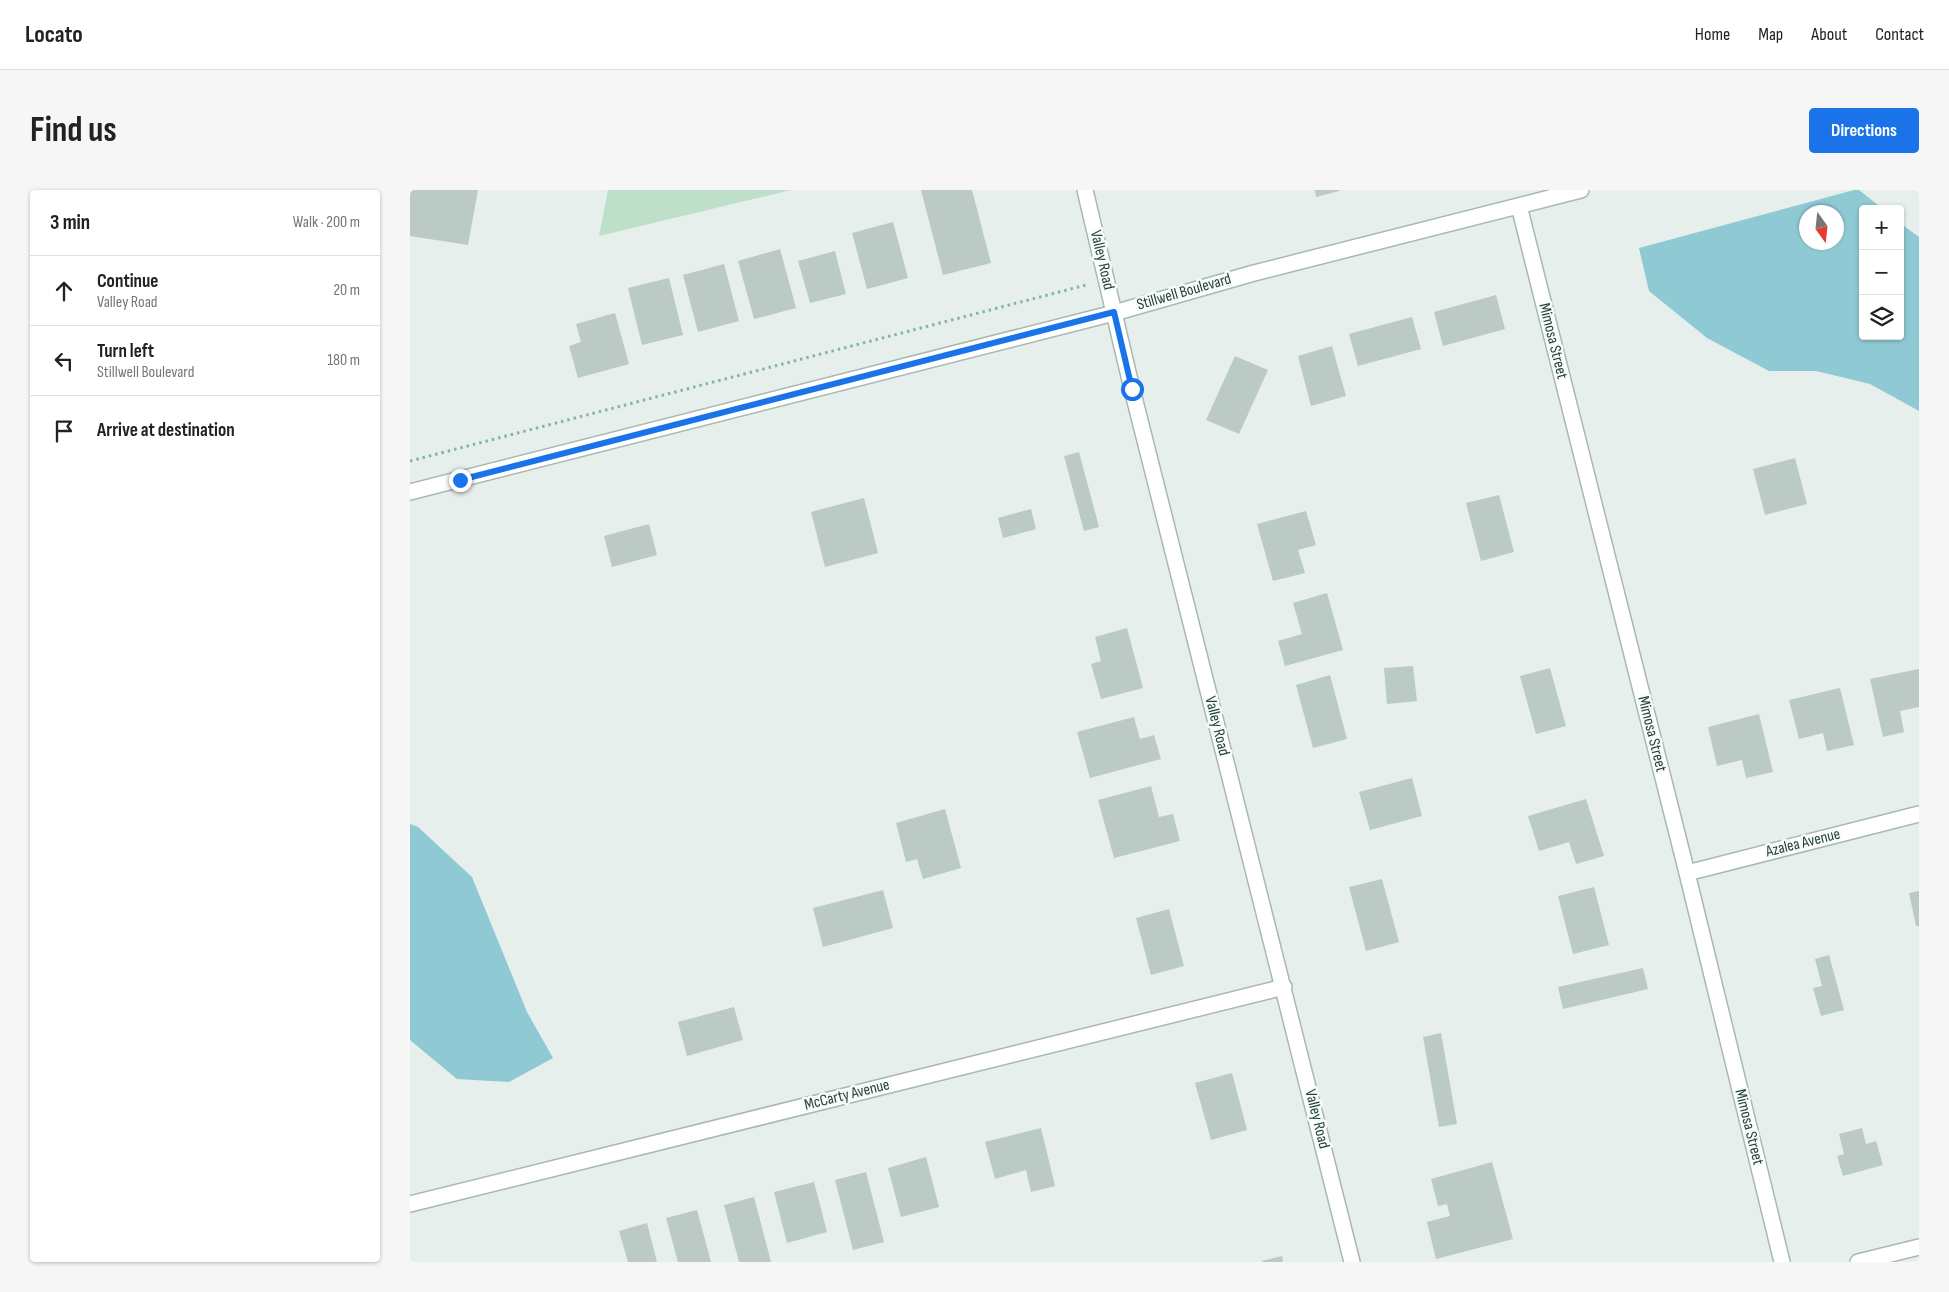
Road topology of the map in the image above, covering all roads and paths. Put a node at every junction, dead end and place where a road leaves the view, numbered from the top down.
1 (1085, 190) edge
2 (1581, 190) edge
3 (1519, 206) junction
4 (1106, 280) junction
5 (1114, 312) junction
6 (410, 462) edge
7 (410, 492) edge
8 (1919, 814) edge
9 (1687, 872) junction
10 (1284, 987) junction
11 (410, 1204) edge
12 (1919, 1247) edge
13 (1352, 1262) edge
14 (1782, 1262) edge
15 (1858, 1262) edge

1 - 4 street, Valley Road
2 - 3 street, Stillwell Boulevard
3 - 5 street, Stillwell Boulevard
3 - 9 street, Mimosa Street
4 - 5 street, Valley Road
4 - 6 path
5 - 7 street, Stillwell Boulevard
5 - 10 street, Valley Road
8 - 9 street, Azalea Avenue
9 - 14 street, Mimosa Street
10 - 11 street, McCarty Avenue
10 - 13 street, Valley Road
12 - 15 street

